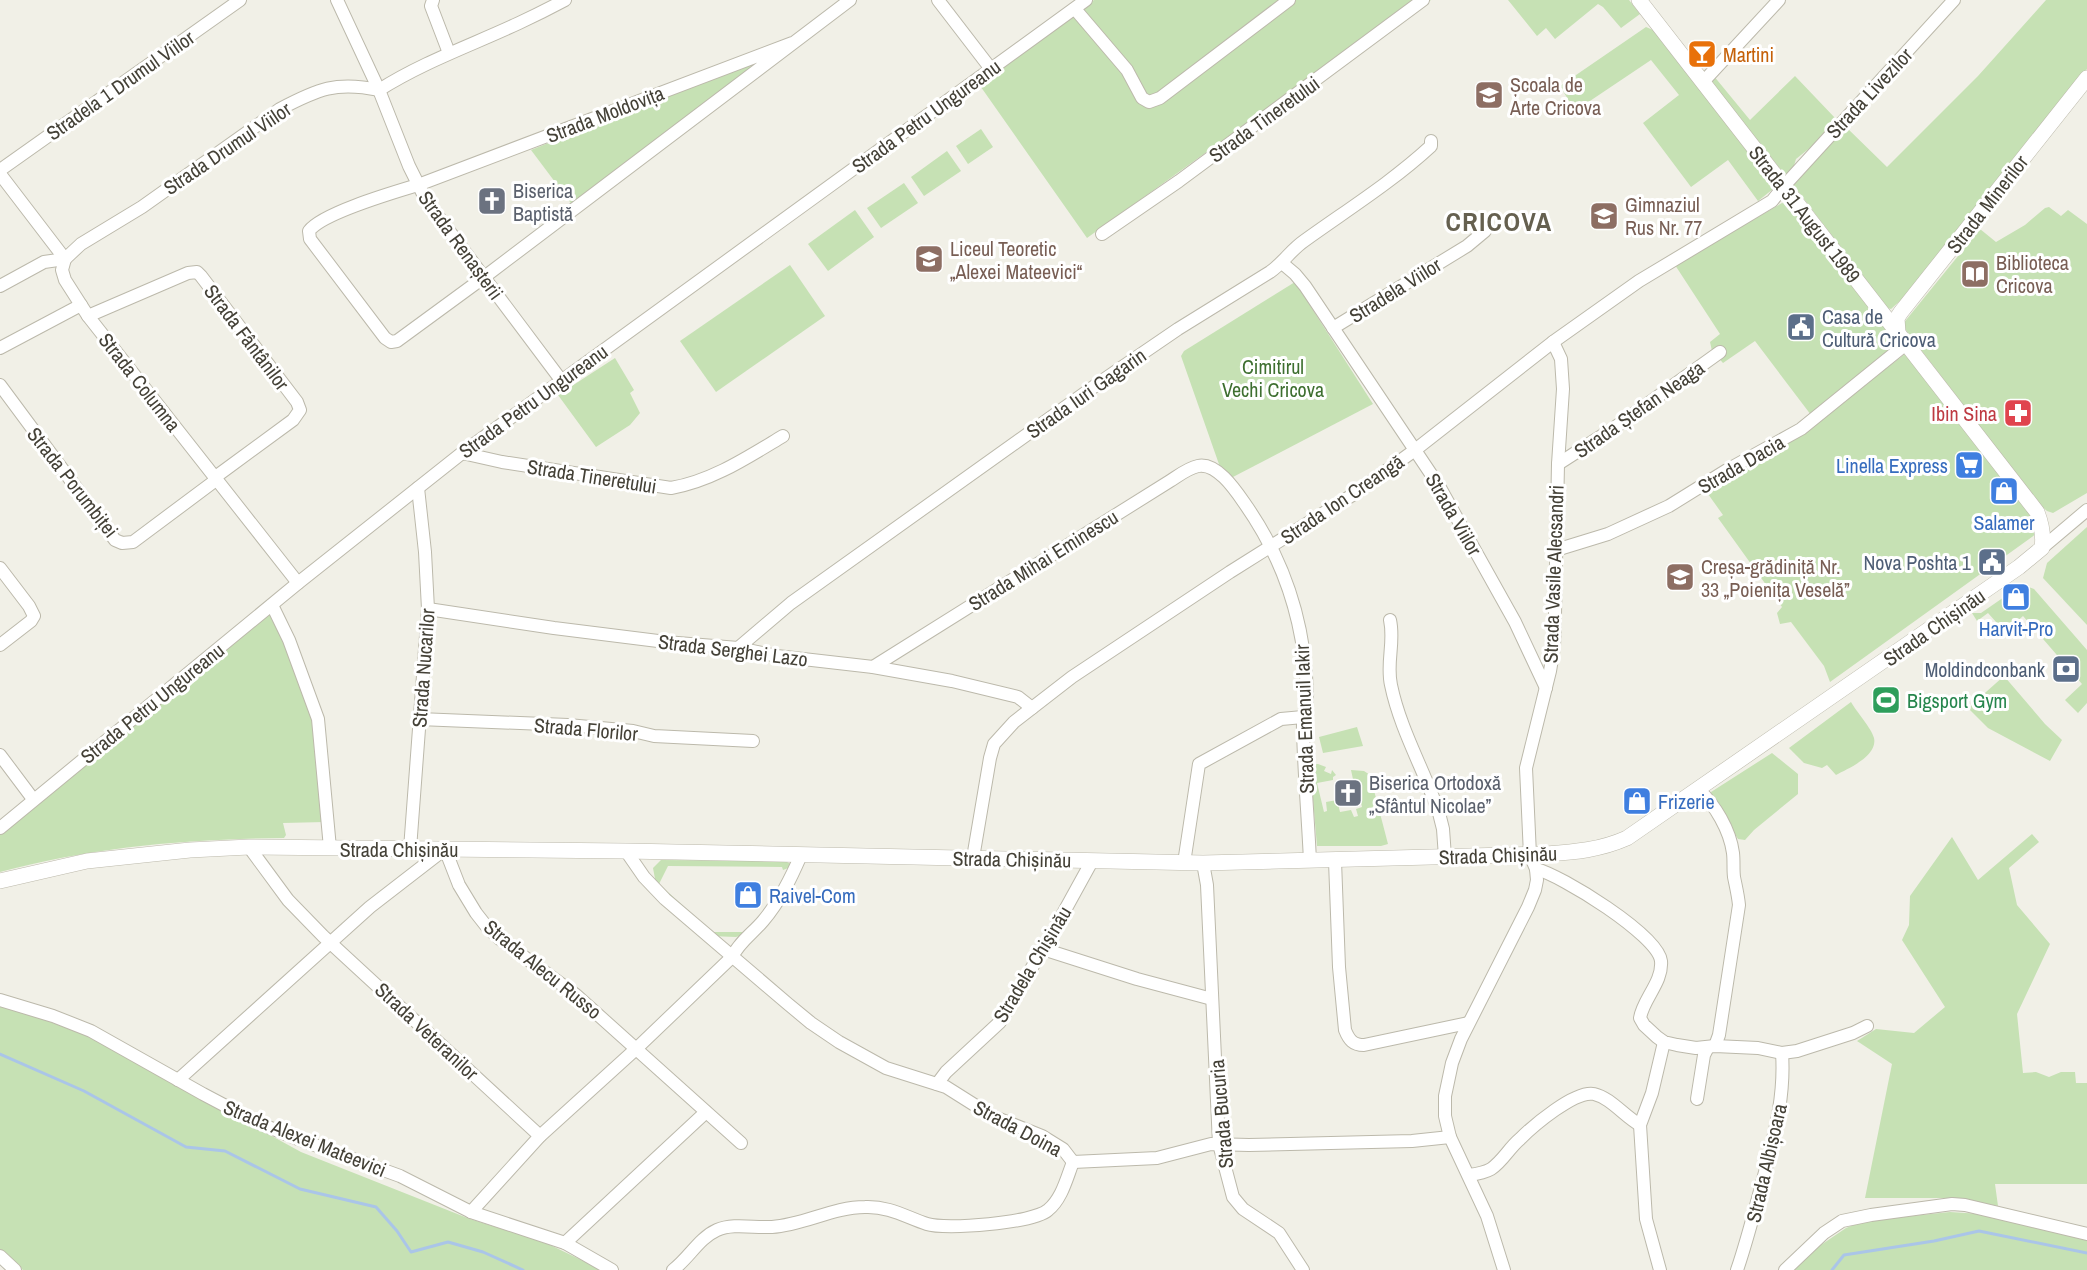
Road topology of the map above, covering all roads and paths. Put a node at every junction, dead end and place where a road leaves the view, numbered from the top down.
1 (240, 0) edge
2 (337, 0) edge
3 (433, 0) edge
4 (565, 0) edge
5 (850, 0) edge
6 (938, 0) edge
7 (1086, 0) edge
8 (1289, 0) edge
9 (1423, 0) edge
10 (1639, 0) edge
11 (1779, 0) edge
12 (1954, 0) edge
13 (1075, 9) junction
14 (792, 43) junction
15 (449, 53) junction
16 (991, 69) junction
17 (2087, 78) edge
18 (1703, 82) junction
19 (379, 90) junction
20 (1431, 141) dead end
21 (0, 172) edge
22 (418, 185) junction
23 (1784, 186) junction
24 (1485, 231) dead end
25 (1102, 234) dead end
26 (65, 259) junction
27 (1282, 263) junction
28 (483, 278) junction
29 (0, 285) edge
30 (84, 311) junction
31 (1333, 328) junction
32 (1902, 339) junction
33 (1553, 342) junction
34 (0, 348) edge
35 (1720, 352) dead end
36 (561, 380) junction
37 (0, 385) edge
38 (783, 436) dead end
39 (1414, 450) junction
40 (462, 453) junction
41 (1558, 464) junction
42 (1216, 471) joint
43 (215, 479) junction
44 (418, 488) junction
45 (2087, 510) edge
46 (1272, 547) junction
47 (2042, 548) junction
48 (1556, 550) junction
49 (0, 568) edge
50 (298, 583) junction
51 (272, 605) junction
52 (428, 609) junction
53 (1390, 620) dead end
54 (0, 645) edge
55 (738, 648) junction
56 (873, 667) junction
57 (1546, 688) junction
58 (1032, 708) junction
59 (1303, 717) junction
60 (418, 720) junction
61 (753, 741) dead end
62 (0, 754) edge
63 (1699, 790) junction
64 (33, 799) junction
65 (0, 828) edge
66 (249, 847) junction
67 (330, 848) junction
68 (410, 849) junction
69 (445, 849) junction
70 (626, 851) junction
71 (801, 855) junction
72 (1530, 855) junction
73 (1445, 857) junction
74 (973, 858) junction
75 (1092, 861) junction
76 (1310, 861) junction
77 (1335, 861) junction
78 (1184, 863) junction
79 (1203, 863) junction
80 (1536, 869) junction
81 (0, 881) edge
82 (330, 942) junction
83 (1043, 949) junction
84 (732, 957) junction
85 (1212, 999) junction
86 (0, 1000) edge
87 (1468, 1023) junction
88 (1867, 1026) dead end
89 (1664, 1042) junction
90 (1711, 1046) junction
91 (637, 1048) junction
92 (1782, 1053) junction
93 (178, 1080) junction
94 (937, 1084) junction
95 (1697, 1099) dead end
96 (706, 1112) junction
97 (1640, 1125) junction
98 (540, 1136) junction
99 (1450, 1137) junction
100 (741, 1143) dead end
101 (1219, 1144) junction
102 (1073, 1162) junction
103 (1469, 1176) junction
104 (471, 1212) junction
105 (2087, 1234) edge
106 (566, 1243) junction
107 (0, 1256) edge
108 (0, 1268) edge
109 (15, 1269) edge
110 (612, 1270) edge
111 (674, 1270) edge
112 (1303, 1270) edge
113 (1503, 1270) edge
114 (1660, 1270) edge
115 (1737, 1270) edge
116 (1785, 1270) edge

1 - 21 street, Stradela 1 Drumul Viilor
2 - 19 street, Strada Renașterii
3 - 15 street
4 - 15 street
5 - 14 street, Strada Moldovița
6 - 16 street
7 - 13 street, Strada Petru Ungureanu
8 - 13 street
9 - 25 street, Strada Tineretului
10 - 18 street, Strada 31 August 1989
11 - 18 street
12 - 23 street, Strada Livezilor
13 - 16 street, Strada Petru Ungureanu
14 - 22 street, Strada Moldovița
14 - 28 street, Strada Moldovița
15 - 19 street
16 - 36 street, Strada Petru Ungureanu
17 - 32 street, Strada Minerilor
18 - 23 street, Strada 31 August 1989
19 - 22 street, Strada Renașterii
19 - 26 street, Strada Drumul Viilor
20 - 27 street, Strada Iuri Gagarin
21 - 26 street, Strada Columna
22 - 28 street, Strada Renașterii
22 - 28 street, Strada Moldovița
23 - 32 street, Strada 31 August 1989
23 - 33 street, Strada Ion Creangă
24 - 31 street, Stradela Viilor
26 - 29 street, Strada Drumul Viilor
26 - 30 street, Strada Columna
27 - 31 street, Strada Viilor
27 - 55 street, Strada Iuri Gagarin
28 - 36 street, Strada Renașterii
30 - 34 street, Strada Fântânilor
30 - 43 street, Strada Columna
30 - 43 street, Strada Fântânilor
31 - 39 street, Strada Viilor
32 - 47 street, Strada 31 August 1989
32 - 48 street, Strada Dacia
33 - 39 street, Strada Ion Creangă
33 - 41 street, Strada Vasile Alecsandri
35 - 41 street, Strada Ștefan Neaga
36 - 40 street, Strada Petru Ungureanu
37 - 43 street, Strada Porumbiței
38 - 40 street, Strada Tineretului
39 - 46 street, Strada Ion Creangă
39 - 57 street, Strada Viilor
40 - 44 street, Strada Petru Ungureanu
41 - 48 street, Strada Vasile Alecsandri
42 - 46 street, Strada Emanuil Iakir
42 - 56 street, Strada Mihai Eminescu
43 - 50 street, Strada Columna
44 - 50 street, Strada Petru Ungureanu
44 - 52 street, Strada Nucarilor
45 - 47 street, Strada Chișinău
46 - 58 street, Strada Ion Creangă
46 - 59 street, Strada Emanuil Iakir
47 - 63 street, Strada Chișinău
48 - 57 street, Strada Vasile Alecsandri
49 - 54 street
50 - 51 street, Strada Petru Ungureanu
51 - 64 street, Strada Petru Ungureanu
51 - 67 street
52 - 55 street, Strada Serghei Lazo
52 - 60 street, Strada Nucarilor
53 - 73 street
55 - 56 street, Strada Serghei Lazo
56 - 58 street, Strada Serghei Lazo
57 - 72 street, Strada Vasile Alecsandri
58 - 74 street, Strada Ion Creangă
59 - 76 street, Strada Emanuil Iakir
59 - 78 street
60 - 61 street, Strada Florilor
60 - 68 street, Strada Nucarilor
62 - 64 street
63 - 72 street, Strada Chișinău
63 - 90 street
64 - 65 street, Strada Petru Ungureanu
66 - 67 street, Strada Chișinău
66 - 81 street, Strada Chișinău
66 - 82 street, Strada Veteranilor
67 - 68 street, Strada Chișinău
68 - 69 street, Strada Chișinău
69 - 70 street, Strada Chișinău
69 - 82 street
69 - 91 street, Strada Alecu Russo
70 - 71 street, Strada Chișinău
70 - 84 street, Strada Doina
71 - 74 street, Strada Chișinău
71 - 84 street
72 - 73 street, Strada Chișinău
72 - 80 street, Strada Vasile Alecsandri
73 - 77 street, Strada Chișinău
74 - 75 street, Strada Chișinău
75 - 78 street, Strada Chișinău
75 - 83 street, Stradela Chişinău
76 - 77 street, Strada Chișinău
76 - 79 street, Strada Chișinău
77 - 87 street
78 - 79 street, Strada Chișinău
79 - 85 street, Strada Bucuria
80 - 87 street
80 - 89 street
82 - 93 street
82 - 98 street, Strada Veteranilor
83 - 85 street
83 - 94 street, Stradela Chişinău
84 - 91 street
84 - 94 street, Strada Doina
85 - 101 street, Strada Bucuria
86 - 93 street, Strada Alexei Mateevici
87 - 99 street
88 - 92 street
89 - 90 street
89 - 97 street
90 - 92 street
90 - 95 street
91 - 96 street, Strada Alecu Russo
91 - 98 street
92 - 115 street, Strada Albișoara
93 - 104 street, Strada Alexei Mateevici
94 - 102 street, Strada Doina
96 - 100 street, Strada Alecu Russo
96 - 106 street
97 - 103 street
97 - 114 street
98 - 104 street
99 - 101 street, Strada Doina
99 - 103 street
101 - 102 street, Strada Doina
101 - 112 street, Strada Bucuria
102 - 111 street
103 - 113 street
104 - 106 street, Strada Alexei Mateevici
105 - 116 street
106 - 110 street, Strada Alexei Mateevici
107 - 109 street
108 - 109 street

